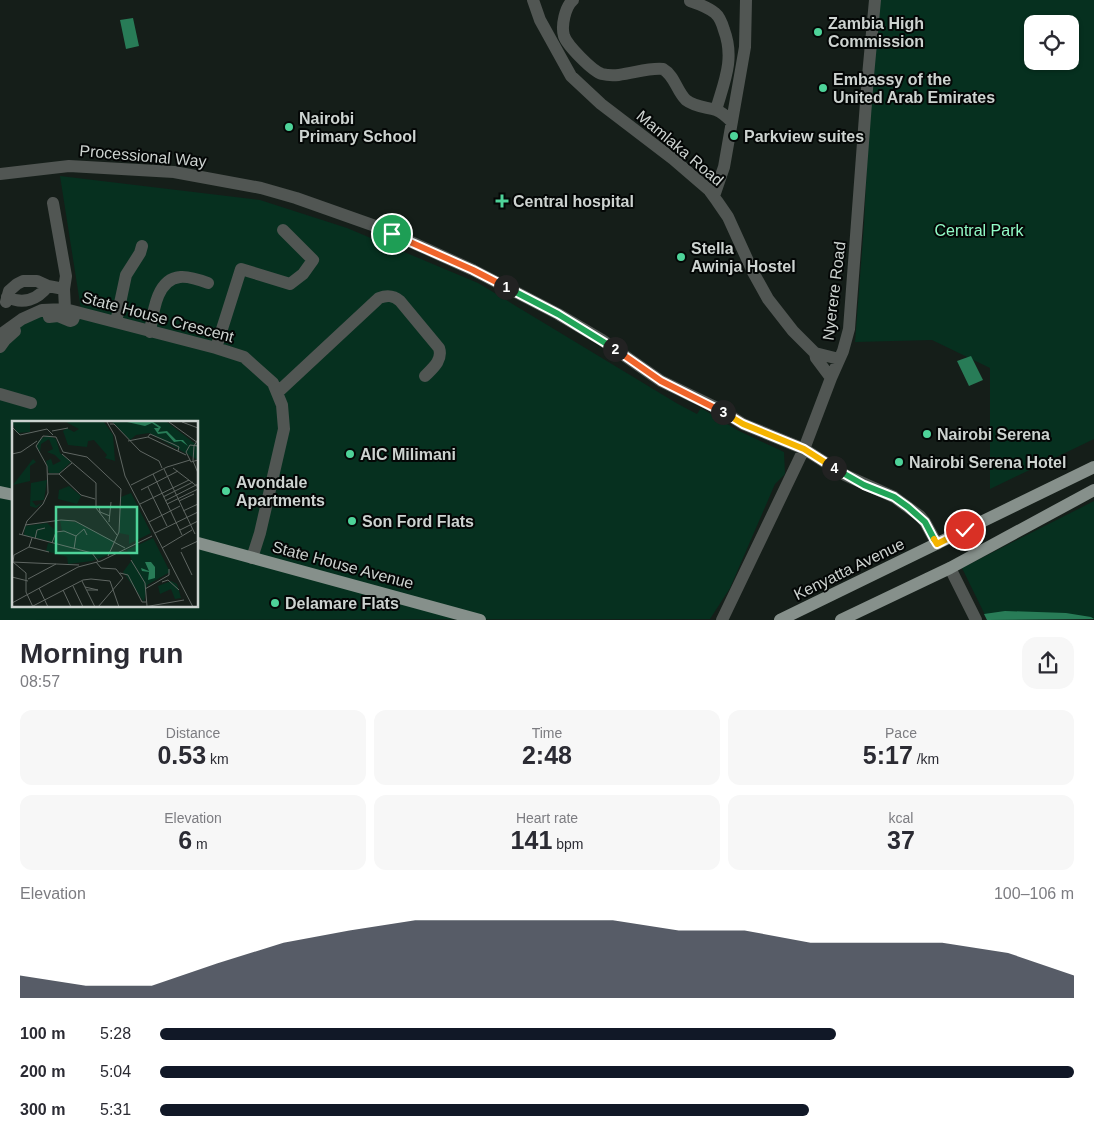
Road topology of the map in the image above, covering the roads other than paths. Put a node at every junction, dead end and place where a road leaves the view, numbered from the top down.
1 (533, 0) edge
2 (573, 0) edge
3 (746, 0) edge
4 (875, 0) edge
5 (690, 1) edge
6 (716, 110) junction
7 (732, 122) junction
8 (0, 174) edge
9 (714, 196) junction
10 (53, 202) dead end
11 (283, 230) dead end
12 (142, 246) dead end
13 (208, 283) dead end
14 (48, 286) junction
15 (64, 289) junction
16 (4, 300) edge
17 (71, 311) junction
18 (26, 318) junction
19 (116, 322) junction
20 (150, 332) junction
21 (0, 335) edge
22 (0, 347) edge
23 (216, 348) junction
24 (815, 353) junction
25 (839, 359) junction
26 (425, 376) dead end
27 (830, 378) junction
28 (278, 392) junction
29 (0, 394) edge
30 (32, 403) dead end
31 (804, 449) junction
32 (1094, 467) edge
33 (1054, 487) junction
34 (1094, 490) edge
35 (1064, 506) junction
36 (199, 543) edge
37 (937, 544) junction
38 (252, 558) junction
39 (950, 568) junction
40 (480, 620) edge
41 (722, 620) edge
42 (780, 620) edge
43 (841, 620) edge
44 (976, 620) edge

1 - 9 street, Mamlaka Road
2 - 6 street
3 - 7 street
4 - 25 street, Nyerere Road
5 - 6 street
6 - 7 street
7 - 9 street
8 - 31 street, Processional Way
9 - 24 street, Mamlaka Road
10 - 15 street
11 - 23 street
12 - 19 street
13 - 20 street
14 - 15 street
14 - 16 street
14 - 16 street
15 - 17 street
16 - 18 street
17 - 18 street, State House Crescent
17 - 19 street, State House Crescent
17 - 22 street
18 - 21 street, State House Crescent
19 - 20 street, State House Crescent
20 - 23 street, State House Crescent
23 - 28 street, State House Crescent
24 - 25 street
24 - 27 street, Mamlaka Road
25 - 27 street, Nyerere Road
26 - 28 street
27 - 31 street, Nyerere Road
28 - 38 street, State House Crescent
29 - 30 street
31 - 37 street, Processional Way
31 - 41 street, Nyerere Road
32 - 33 main road, Kenyatta Avenue
33 - 35 main road
33 - 37 main road, Kenyatta Avenue
34 - 35 main road
35 - 39 main road
36 - 38 main road, State House Avenue
37 - 42 main road, Kenyatta Avenue
38 - 40 main road, State House Avenue
39 - 43 main road
39 - 44 street

